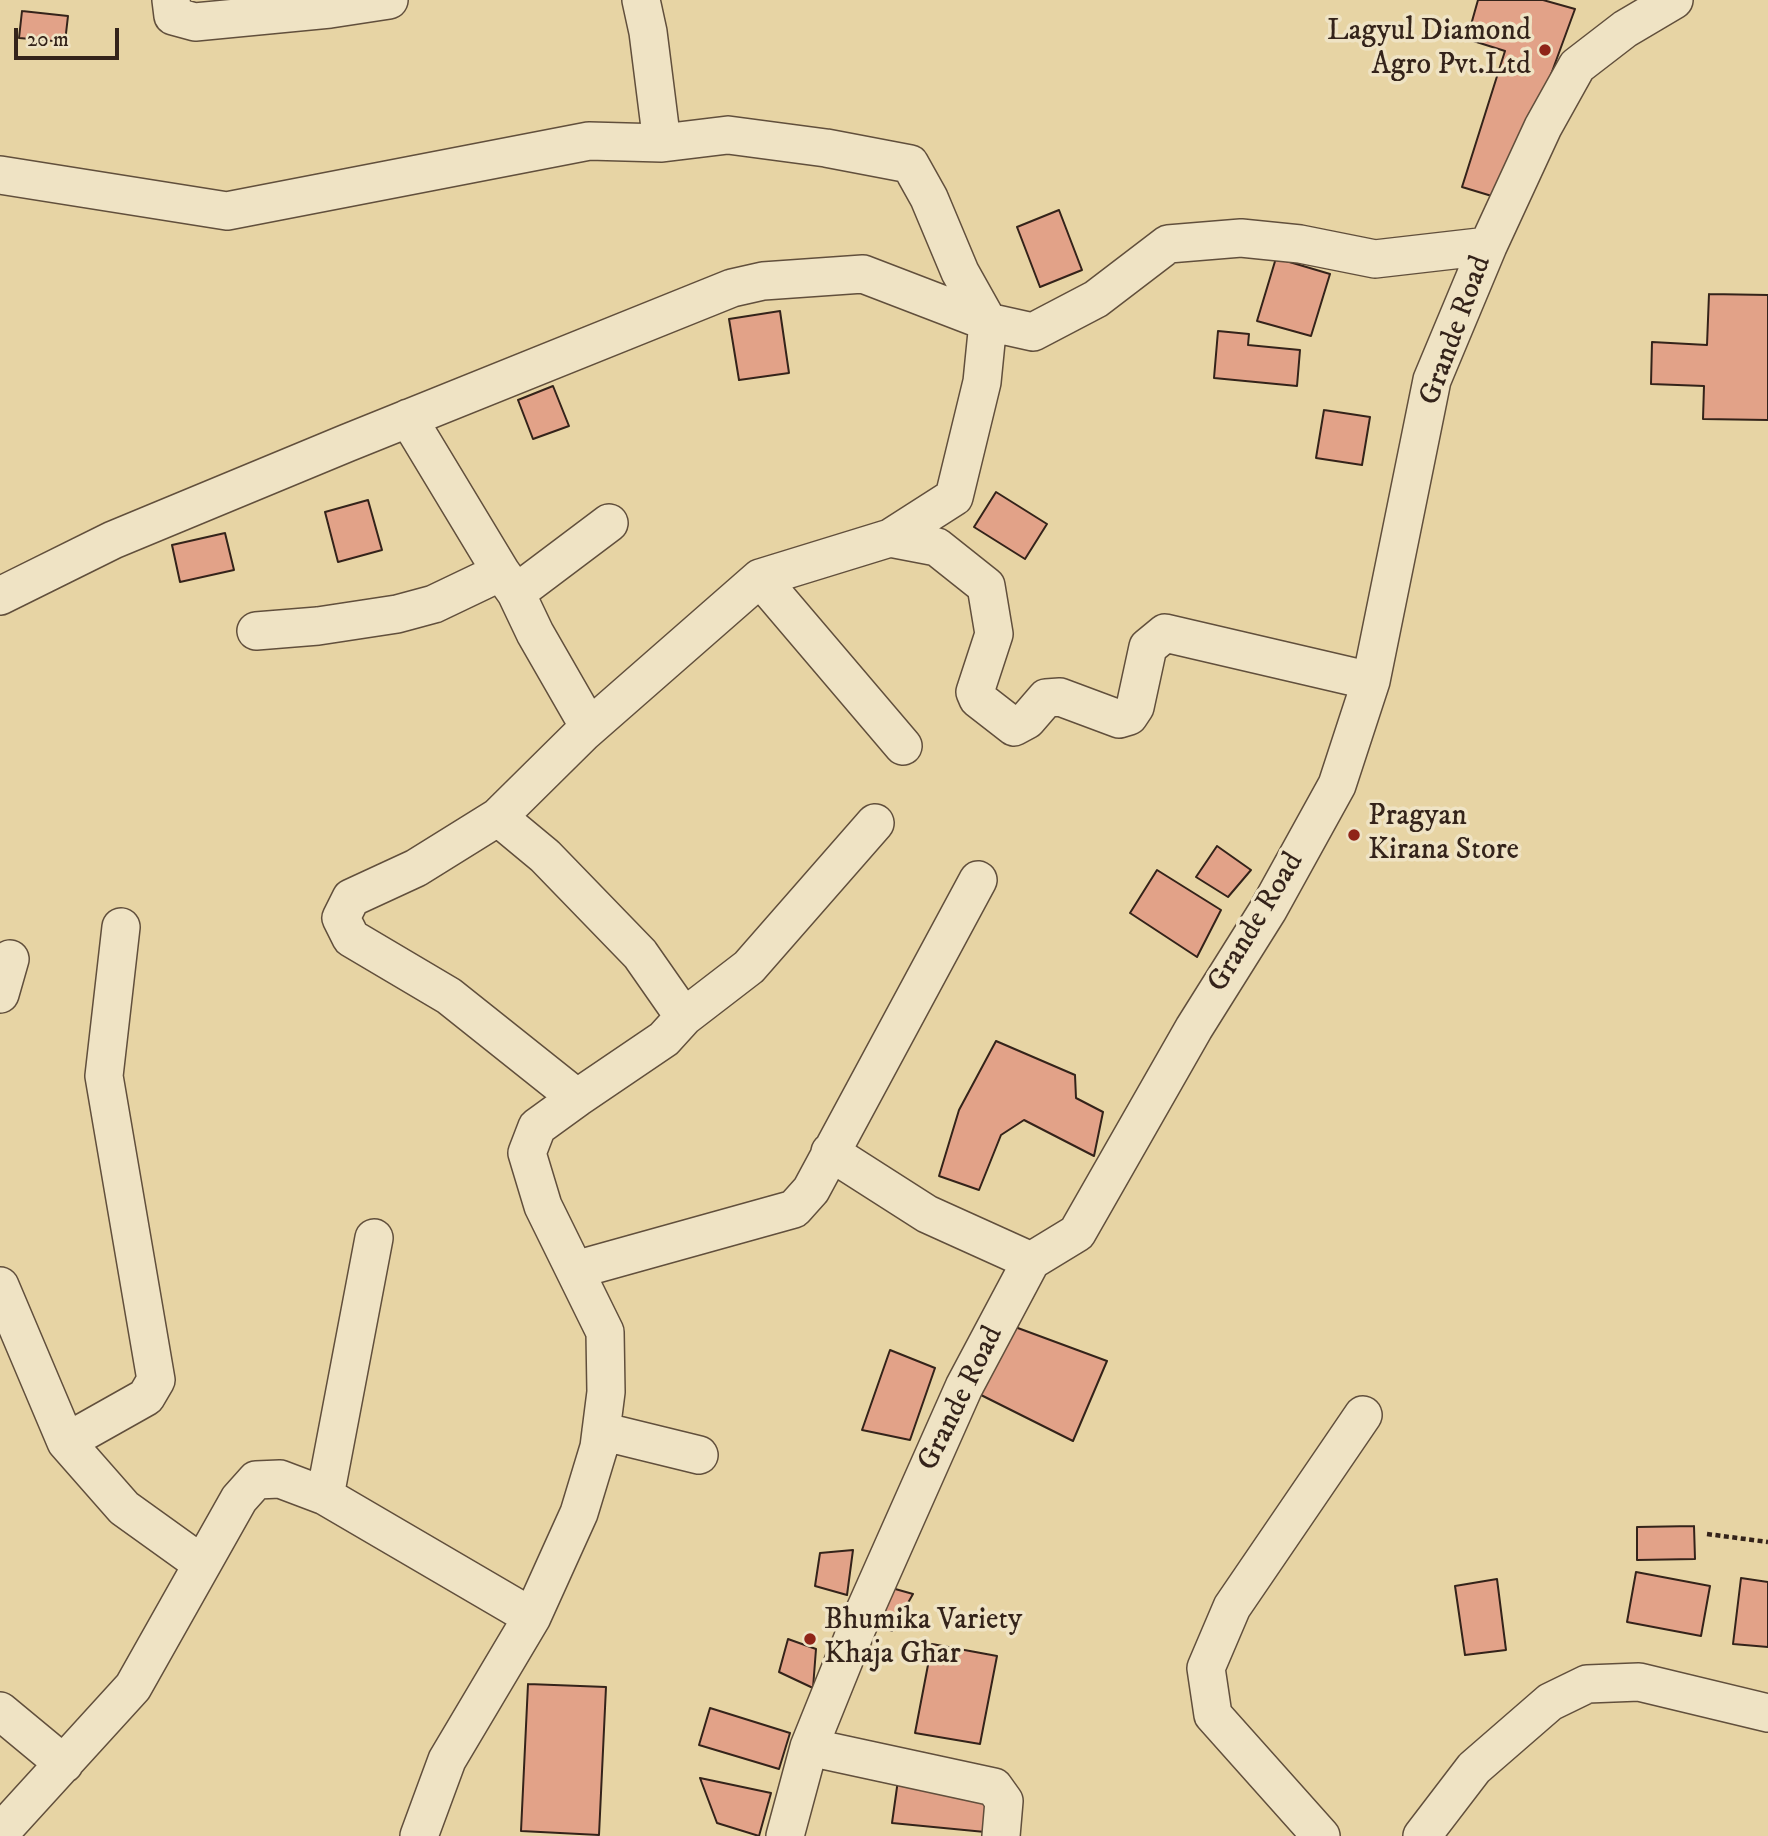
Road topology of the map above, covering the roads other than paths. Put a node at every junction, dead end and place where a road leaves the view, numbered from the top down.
1 (171, 0) edge
2 (389, 0) edge
3 (641, 0) edge
4 (1674, 0) edge
5 (662, 143) junction
6 (0, 175) edge
7 (1488, 246) junction
8 (988, 321) junction
9 (408, 418) junction
10 (609, 523) dead end
11 (890, 538) junction
12 (760, 578) junction
13 (508, 582) junction
14 (0, 597) edge
15 (256, 631) dead end
16 (1371, 681) junction
17 (589, 727) junction
18 (903, 746) dead end
19 (498, 817) junction
20 (875, 823) dead end
21 (978, 880) dead end
22 (121, 927) dead end
23 (10, 959) dead end
24 (0, 994) edge
25 (684, 1017) junction
26 (577, 1098) junction
27 (830, 1152) junction
28 (374, 1238) dead end
29 (1031, 1261) junction
30 (575, 1270) junction
31 (0, 1286) edge
32 (1363, 1415) dead end
33 (601, 1432) junction
34 (66, 1442) junction
35 (699, 1455) dead end
36 (325, 1496) junction
37 (202, 1564) junction
38 (532, 1617) junction
39 (0, 1711) edge
40 (1768, 1713) edge
41 (809, 1747) junction
42 (64, 1764) junction
43 (0, 1833) edge
44 (419, 1836) edge
45 (785, 1836) edge
46 (1001, 1836) edge
47 (1321, 1836) edge
48 (1422, 1836) edge

1 - 2 street
3 - 5 street
4 - 7 street, Grande Road
5 - 6 street
5 - 8 street
7 - 8 street
7 - 16 street, Grande Road
8 - 9 street
8 - 11 street
9 - 13 street
9 - 14 street
10 - 13 street
11 - 12 street
11 - 16 street
12 - 17 street
12 - 18 street
13 - 15 street
13 - 17 street
16 - 29 street, Grande Road
17 - 19 street
19 - 25 street
19 - 26 street
20 - 25 street
21 - 27 street
22 - 34 street
23 - 24 street
25 - 26 street
26 - 30 street
27 - 29 street
27 - 30 street
28 - 36 street
29 - 41 street, Grande Road
30 - 33 street
31 - 34 street
32 - 47 street
33 - 35 street
33 - 38 street
34 - 37 street
36 - 37 street
36 - 38 street
37 - 42 street
38 - 44 street
39 - 42 street
40 - 48 street
41 - 45 street, Grande Road
41 - 46 street
42 - 43 street

